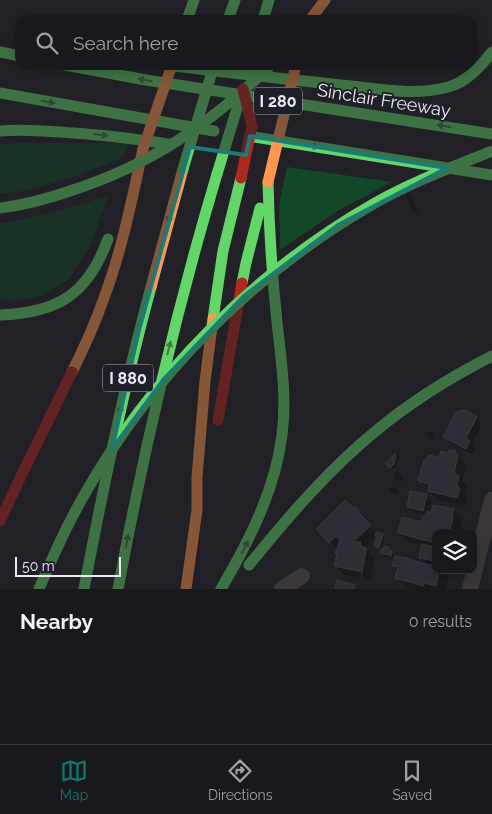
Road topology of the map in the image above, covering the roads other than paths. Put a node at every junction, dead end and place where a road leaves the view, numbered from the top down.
1 (194, 0) edge
2 (234, 0) edge
3 (269, 0) edge
4 (315, 0) edge
5 (325, 0) edge
6 (189, 15) edge
7 (230, 15) edge
8 (264, 15) edge
9 (311, 15) edge
10 (314, 15) edge
11 (0, 52) edge
12 (492, 52) edge
13 (15, 55) edge
14 (477, 69) edge
15 (91, 70) edge
16 (122, 70) edge
17 (170, 70) edge
18 (211, 70) edge
19 (213, 70) edge
20 (249, 70) edge
21 (266, 70) edge
22 (295, 70) edge
23 (476, 70) edge
24 (111, 74) junction
25 (243, 89) junction
26 (0, 93) edge
27 (0, 131) edge
28 (492, 134) edge
29 (143, 149) junction
30 (492, 151) edge
31 (284, 160) dead end
32 (419, 164) junction
33 (402, 172) dead end
34 (492, 175) edge
35 (268, 182) junction
36 (0, 208) edge
37 (0, 315) edge
38 (492, 356) edge
39 (216, 427) dead end
40 (208, 476) dead end
41 (492, 500) edge
42 (197, 510) junction
43 (0, 521) edge
44 (302, 576) dead end
45 (187, 583) edge
46 (39, 589) edge
47 (84, 589) edge
48 (118, 589) edge
49 (221, 589) edge
50 (232, 589) edge
51 (282, 589) edge
52 (470, 589) edge

1 - 6 highway
2 - 7 highway
3 - 8 highway
4 - 9 highway
5 - 10 highway
11 - 13 highway
12 - 14 highway
15 - 24 highway, Sinclair Freeway / I 280
16 - 24 highway
17 - 29 highway, bridge
18 - 23 highway
19 -> 47 highway, I 880, bridge
20 - 25 highway, I 880
21 - 36 highway, bridge
22 - 35 highway, bridge
28 -> 24 highway, Sinclair Freeway / I 280
25 - 42 highway, bridge
48 -> 25 highway, I 880, bridge
26 -> 32 highway, I 280
27 -> 31 highway
29 - 37 highway
29 - 43 highway
30 - 46 highway, bridge
32 - 33 highway
32 - 34 highway, I 280
35 - 39 highway
49 -> 35 highway
38 - 50 highway
40 - 42 highway
41 - 52 street
42 - 45 highway
44 - 51 street

